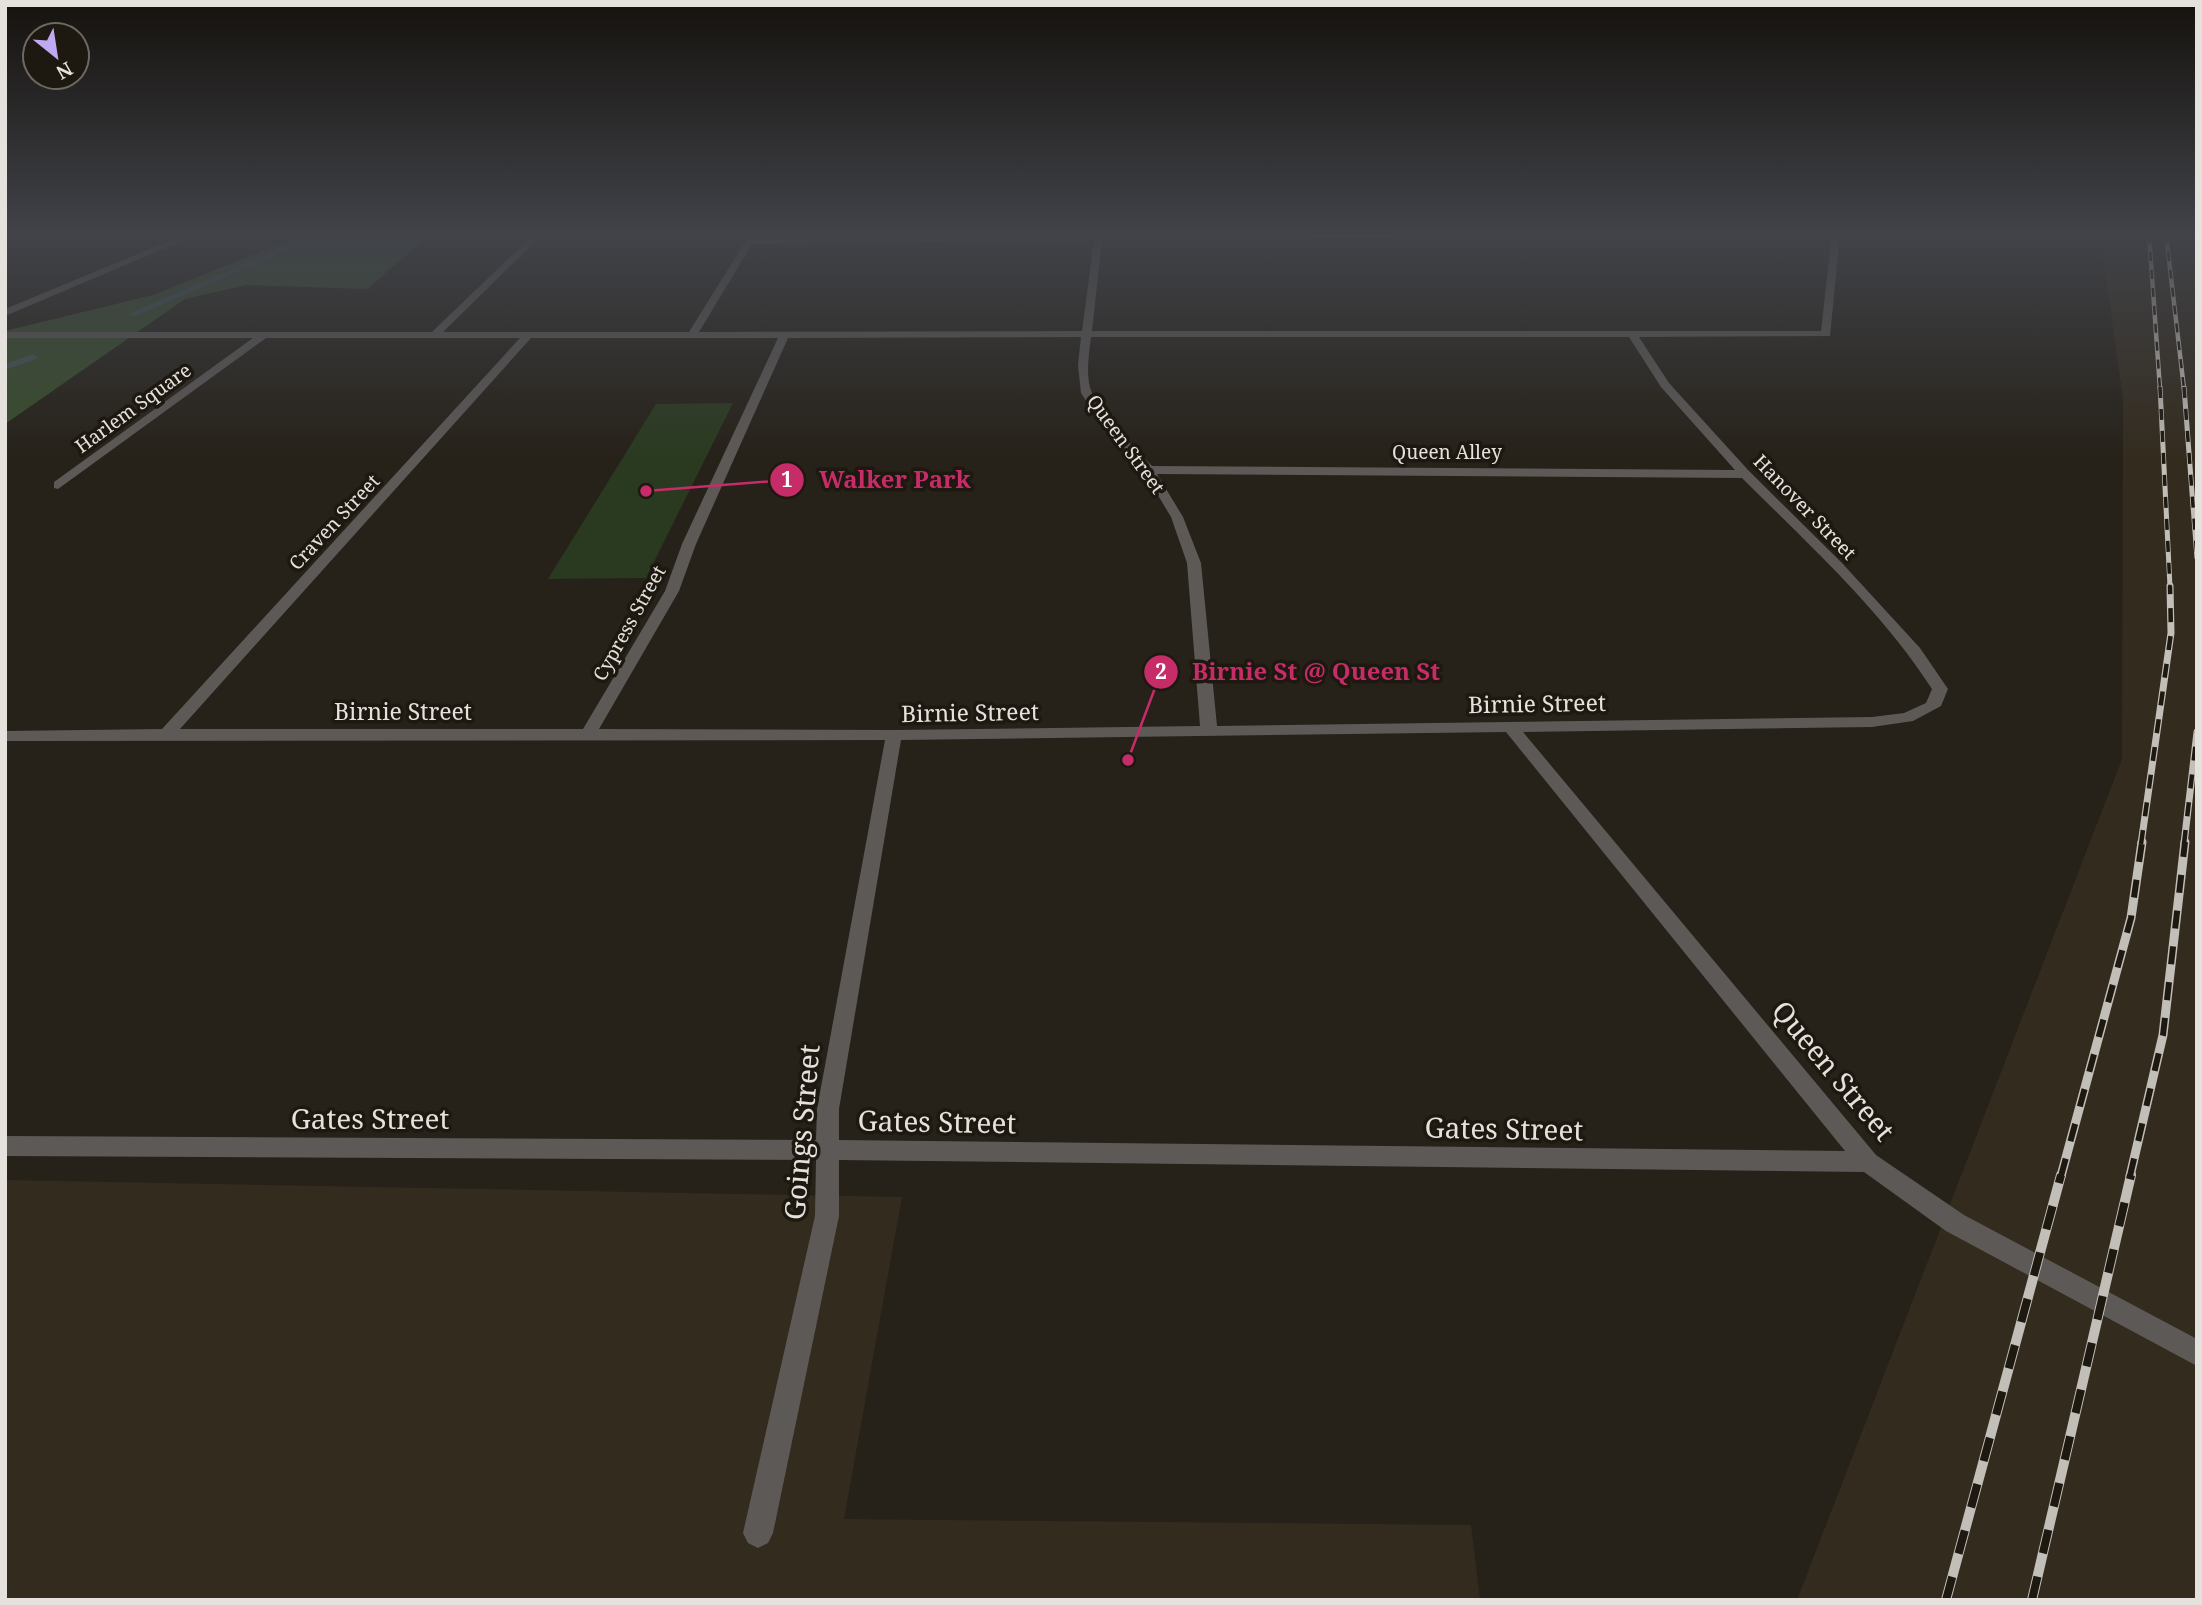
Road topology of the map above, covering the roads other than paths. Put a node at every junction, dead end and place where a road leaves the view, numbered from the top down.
1 (461, 309) edge
2 (708, 309) edge
3 (1089, 309) edge
4 (1829, 309) edge
5 (5, 335) edge
6 (263, 335) junction
7 (434, 335) junction
8 (528, 335) junction
9 (692, 335) junction
10 (784, 335) junction
11 (1086, 335) junction
12 (1633, 335) junction
13 (1149, 470) junction
14 (1745, 474) junction
15 (58, 485) dead end
16 (1933, 706) joint
17 (1510, 726) junction
18 (1209, 732) junction
19 (166, 734) junction
20 (588, 734) junction
21 (894, 735) junction
22 (5, 736) edge
23 (5, 1146) edge
24 (828, 1150) junction
25 (1868, 1162) junction
26 (2197, 1353) edge
27 (758, 1533) dead end

1 - 7 street
2 - 9 street
3 - 11 street, Queen Street
4 - 12 street
5 - 6 street
6 - 7 street
6 - 15 street, Harlem Square
7 - 8 street
8 - 9 street
8 - 19 street, Craven Street
9 - 10 street
10 - 11 street
10 - 20 street, Cypress Street
11 - 12 street
11 - 13 street, Queen Street
12 - 14 street, Hanover Street
13 - 14 street, Queen Alley
13 - 18 street, Queen Street
14 - 16 street, Hanover Street
16 - 17 street, Birnie Street
17 - 18 street, Birnie Street
17 - 25 street, Queen Street
18 - 21 street, Birnie Street
19 - 20 street, Birnie Street
19 - 22 street, Birnie Street
20 - 21 street, Birnie Street
21 - 24 street, Goings Street
23 - 24 street, Gates Street
24 - 25 street, Gates Street
24 - 27 street, Goings Street
25 - 26 street, Queen Street

